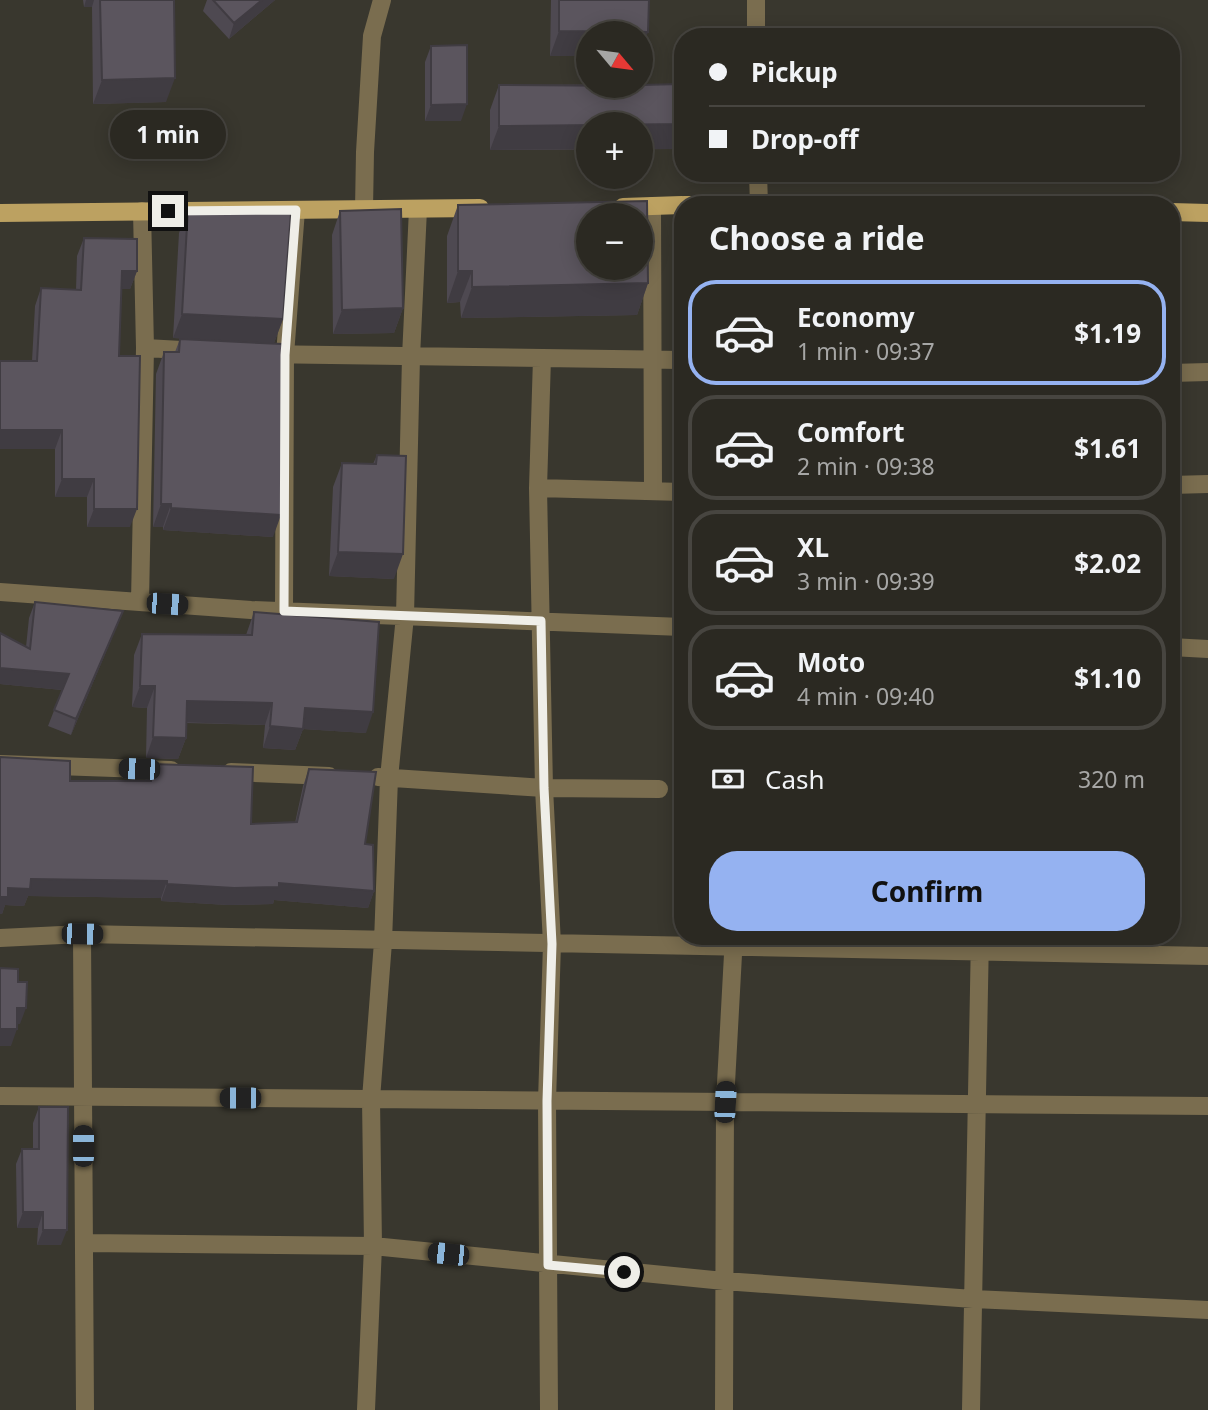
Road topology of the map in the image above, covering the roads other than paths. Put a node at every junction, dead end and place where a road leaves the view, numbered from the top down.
1 (382, 0) edge
2 (756, 0) edge
3 (757, 28) edge
4 (674, 205) edge
5 (653, 206) edge
6 (501, 208) edge
7 (365, 209) junction
8 (418, 209) junction
9 (296, 210) junction
10 (142, 212) junction
11 (1180, 212) edge
12 (0, 213) edge
13 (1208, 213) edge
14 (652, 280) edge
15 (145, 348) junction
16 (222, 352) edge
17 (247, 353) edge
18 (285, 355) junction
19 (411, 357) junction
20 (542, 358) junction
21 (652, 359) junction
22 (674, 360) edge
23 (1208, 372) edge
24 (1180, 373) edge
25 (1208, 484) edge
26 (1180, 485) edge
27 (538, 488) junction
28 (653, 491) junction
29 (674, 492) edge
30 (0, 593) edge
31 (140, 602) junction
32 (284, 611) junction
33 (405, 616) junction
34 (541, 621) junction
35 (674, 627) edge
36 (1180, 648) edge
37 (1208, 649) edge
38 (0, 764) edge
39 (389, 778) junction
40 (544, 788) junction
41 (659, 789) dead end
42 (82, 934) junction
43 (0, 938) edge
44 (383, 942) junction
45 (674, 943) edge
46 (552, 944) junction
47 (734, 945) edge
48 (979, 945) edge
49 (1014, 945) edge
50 (1208, 956) edge
51 (0, 1096) edge
52 (83, 1097) junction
53 (371, 1099) junction
54 (547, 1101) junction
55 (725, 1102) junction
56 (978, 1104) junction
57 (1208, 1106) edge
58 (84, 1243) junction
59 (373, 1246) junction
60 (548, 1265) junction
61 (724, 1281) junction
62 (973, 1299) junction
63 (1208, 1310) edge
64 (85, 1410) edge
65 (366, 1410) edge
66 (549, 1410) edge
67 (724, 1410) edge
68 (971, 1410) edge

1 - 7 street
2 - 3 street
4 - 5 main road
6 - 8 main road
7 - 8 main road
7 - 9 main road
8 - 19 street
9 - 10 main road
9 - 18 street
10 - 12 main road
10 - 15 street
11 - 13 main road
14 - 21 street
15 - 16 street
15 - 31 street
17 - 18 street
18 - 19 street
18 - 32 street
19 - 20 street
19 - 33 street
20 - 21 street
20 - 27 street
21 - 22 street
21 - 28 street
23 - 24 street
25 - 26 street
27 - 28 street
27 - 34 street
28 - 29 street
30 - 31 street
31 - 32 street
32 - 33 street
33 - 34 street
33 - 39 street
34 - 35 street
34 - 40 street
36 - 37 street
38 - 39 street
39 - 40 street
39 - 44 street
40 - 41 street
40 - 46 street
42 - 43 street
42 - 44 street
42 - 52 street
44 - 46 street
44 - 53 street
45 - 46 street
46 - 54 street
47 - 55 street
48 - 56 street
49 - 50 street
51 - 52 street
52 - 53 street
52 - 58 street
53 - 54 street
53 - 59 street
54 - 55 street
54 - 60 street
55 - 56 street
55 - 61 street
56 - 57 street
56 - 62 street
58 - 59 street
58 - 64 street
59 - 60 street
59 - 65 street
60 - 61 street
60 - 66 street
61 - 62 street
61 - 67 street
62 - 63 street
62 - 68 street

